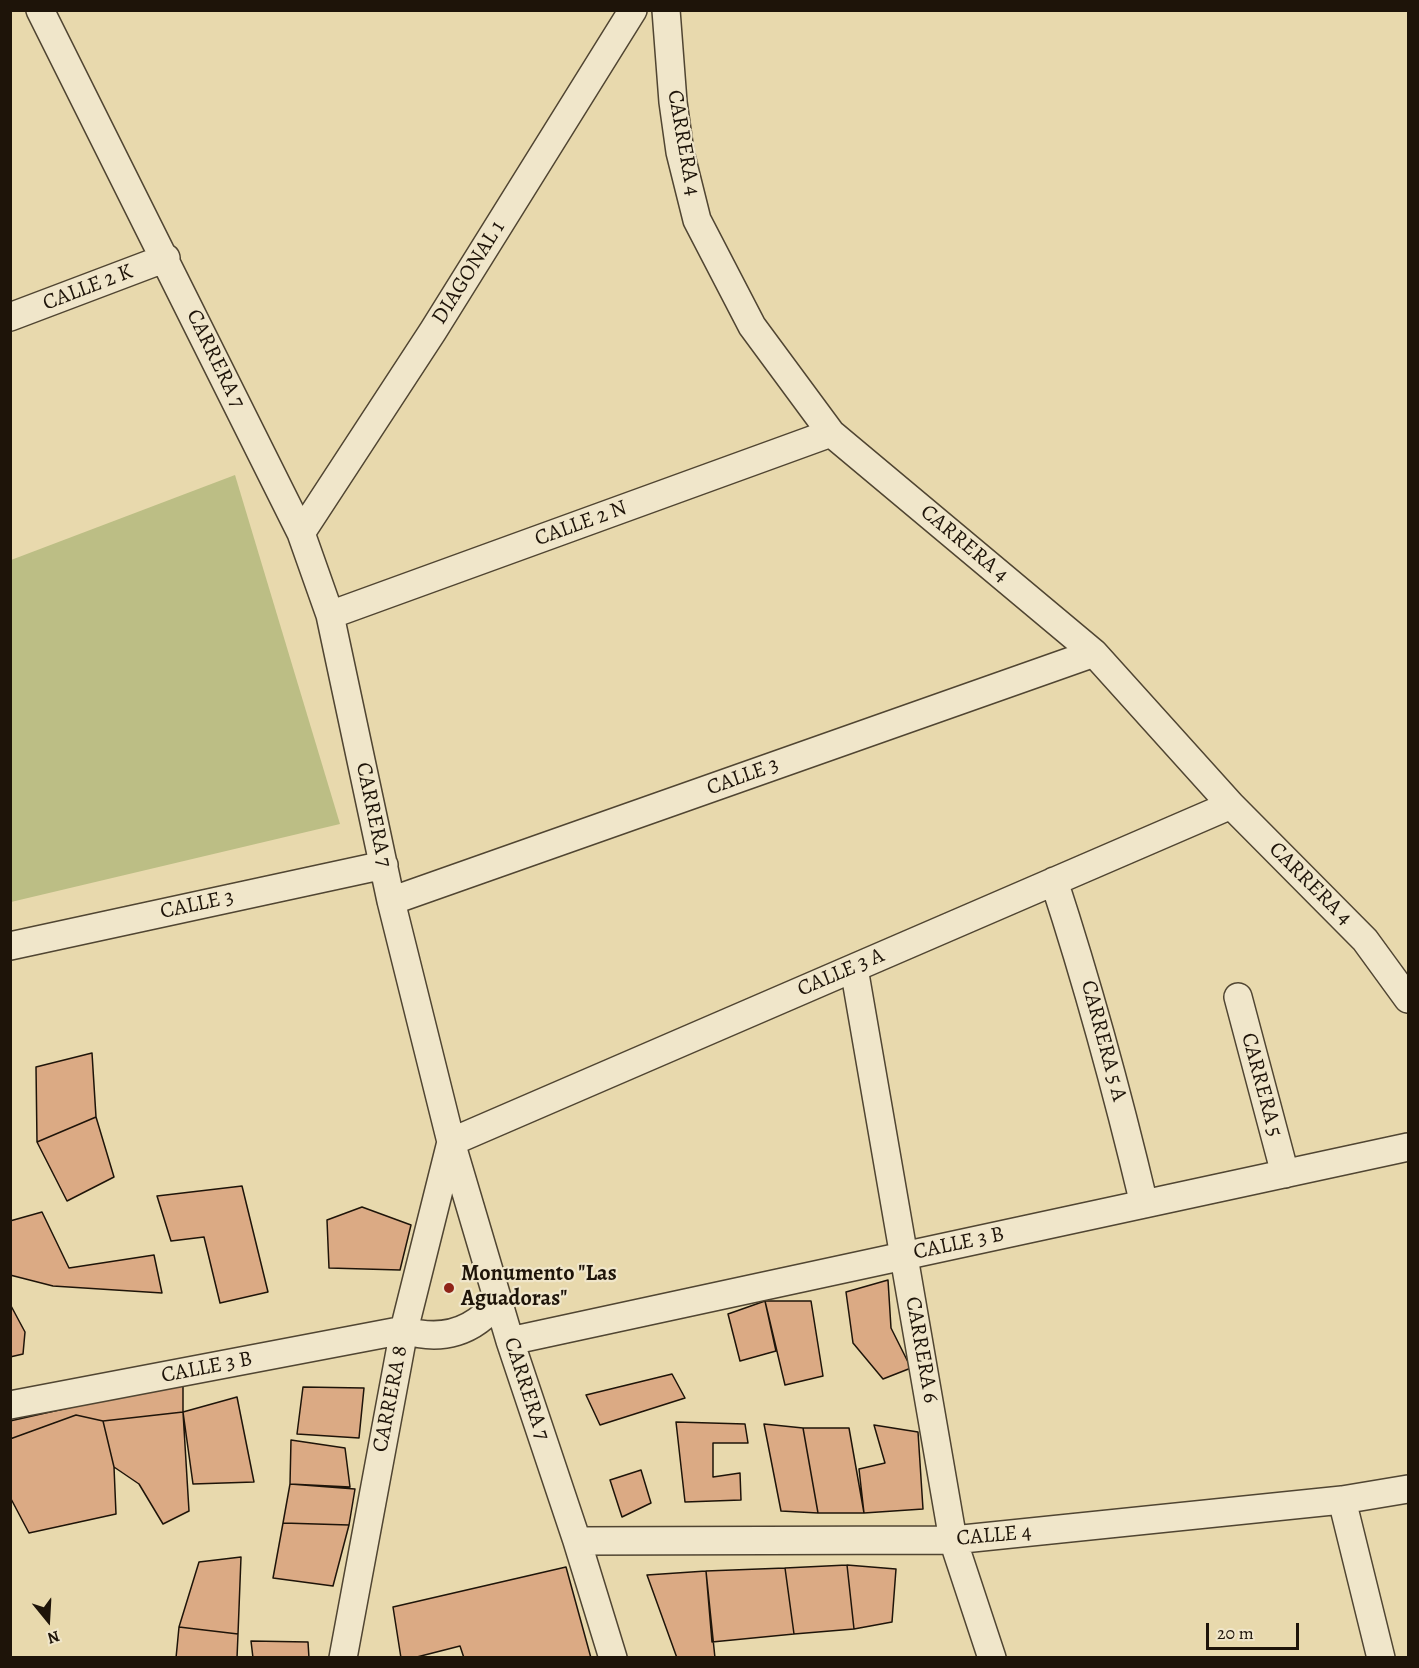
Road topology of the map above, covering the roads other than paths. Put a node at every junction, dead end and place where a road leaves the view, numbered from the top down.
1 (40, 10) edge
2 (633, 10) edge
3 (666, 10) edge
4 (166, 258) junction
5 (10, 317) edge
6 (831, 433) junction
7 (301, 533) junction
8 (330, 615) junction
9 (1094, 653) junction
10 (1231, 805) junction
11 (384, 865) junction
12 (1054, 881) junction
13 (392, 901) junction
14 (10, 946) edge
15 (854, 968) junction
16 (1238, 997) dead end
17 (1408, 999) edge
18 (451, 1142) junction
19 (1408, 1147) edge
20 (1285, 1174) junction
21 (1144, 1204) junction
22 (905, 1256) junction
23 (498, 1301) junction
24 (404, 1330) junction
25 (510, 1341) junction
26 (10, 1405) edge
27 (1408, 1489) edge
28 (1342, 1500) junction
29 (953, 1540) junction
30 (577, 1541) junction
31 (343, 1658) edge
32 (613, 1658) edge
33 (992, 1658) edge
34 (1381, 1658) edge

1 - 4 street, CARRERA 7
2 - 7 street, DIAGONAL 1
3 - 6 street, CARRERA 4
4 - 5 street, CALLE 2 K
4 - 7 street, CARRERA 7
6 - 8 street, CALLE 2 N
6 - 9 street, CARRERA 4
7 - 8 street, CARRERA 7
8 - 11 street, CARRERA 7
9 - 10 street, CARRERA 4
9 - 13 street, CALLE 3
10 - 12 street, CALLE 3 A
10 - 17 street, CARRERA 4
11 - 13 street, CARRERA 7
11 - 14 street, CALLE 3
12 - 15 street, CALLE 3 A
12 - 21 street, CARRERA 5 A
13 - 18 street, CARRERA 7
15 - 18 street, CALLE 3 A
15 - 22 street, CARRERA 6
16 - 20 street, CARRERA 5
18 - 23 street, CARRERA 7
18 - 24 street, CARRERA 8
19 - 20 street, CALLE 3 B
20 - 21 street, CALLE 3 B
21 - 22 street, CALLE 3 B
22 - 25 street, CALLE 3 B
22 - 29 street, CARRERA 6
23 - 24 street
23 - 25 street, CARRERA 7
24 - 26 street, CALLE 3 B
24 - 31 street, CARRERA 8
25 - 30 street, CARRERA 7
27 - 28 street, CALLE 4
28 - 29 street, CALLE 4
28 - 34 street
29 - 30 street, CALLE 4
29 - 33 street, CARRERA 6
30 - 32 street, CARRERA 7

